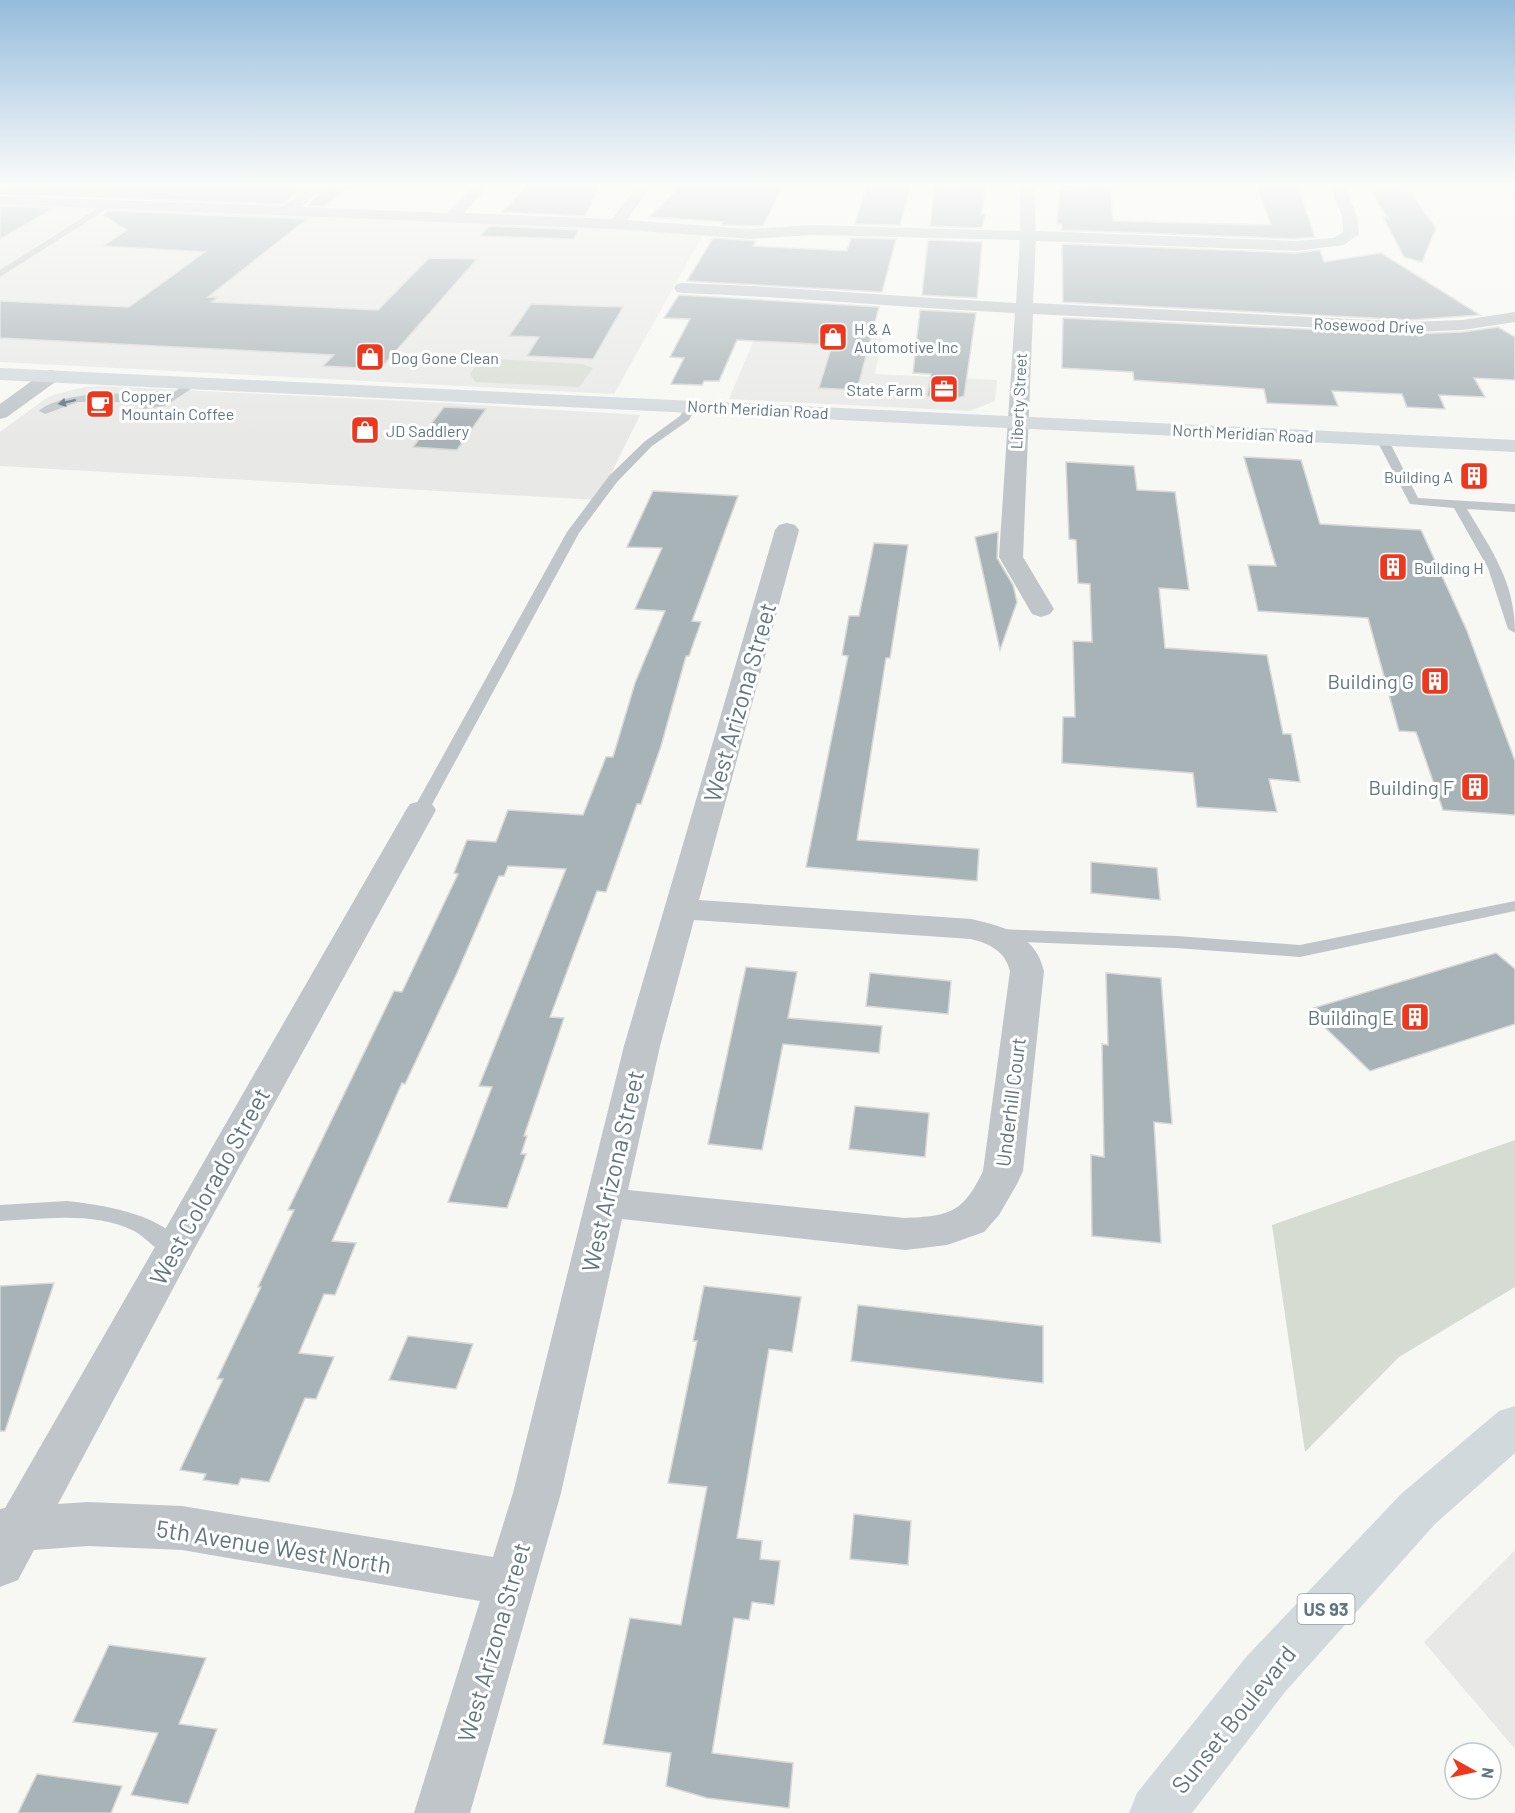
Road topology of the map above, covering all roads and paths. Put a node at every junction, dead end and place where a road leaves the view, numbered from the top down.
1 (1026, 270) edge
2 (683, 288) dead end
3 (1023, 309) junction
4 (1515, 317) edge
5 (0, 374) edge
6 (51, 376) junction
7 (152, 381) junction
8 (193, 383) junction
9 (133, 399) junction
10 (691, 406) junction
11 (45, 411) dead end
12 (0, 413) edge
13 (1017, 421) junction
14 (1382, 439) junction
15 (1515, 446) edge
16 (1458, 505) junction
17 (1515, 508) edge
18 (787, 530) dead end
19 (1041, 609) dead end
20 (1515, 629) edge
21 (421, 810) joint
22 (1515, 906) edge
23 (681, 909) junction
24 (997, 935) junction
25 (604, 1202) junction
26 (0, 1213) edge
27 (174, 1249) junction
28 (1515, 1425) edge
29 (7, 1541) edge
30 (511, 1583) junction
31 (442, 1813) edge
32 (1157, 1813) edge

1 - 3 street, Liberty Street
2 - 3 street, Rosewood Drive
3 - 4 street, Rosewood Drive
3 - 13 street, Liberty Street
5 - 6 main road, North Meridian Road
6 - 7 main road, North Meridian Road
6 - 12 street
7 - 8 main road, North Meridian Road
7 - 9 lane
8 - 9 lane
8 - 10 main road, North Meridian Road
9 -> 11 lane
10 - 13 main road, North Meridian Road
10 - 21 lane
13 - 14 main road, North Meridian Road
13 - 19 street, Liberty Street
14 - 15 main road, North Meridian Road
14 - 16 lane
16 - 17 lane
16 - 20 lane
18 - 23 street, West Arizona Street
21 - 27 street, West Colorado Street
22 - 24 lane
23 - 24 street, Underhill Court
23 - 25 street, West Arizona Street
24 - 25 street, Underhill Court
25 - 30 street, West Arizona Street
26 - 27 lane
27 - 29 street, West Colorado Street
28 - 32 main road, Sunset Boulevard / US 93
29 - 30 street, 5th Avenue West North
30 - 31 street, West Arizona Street

